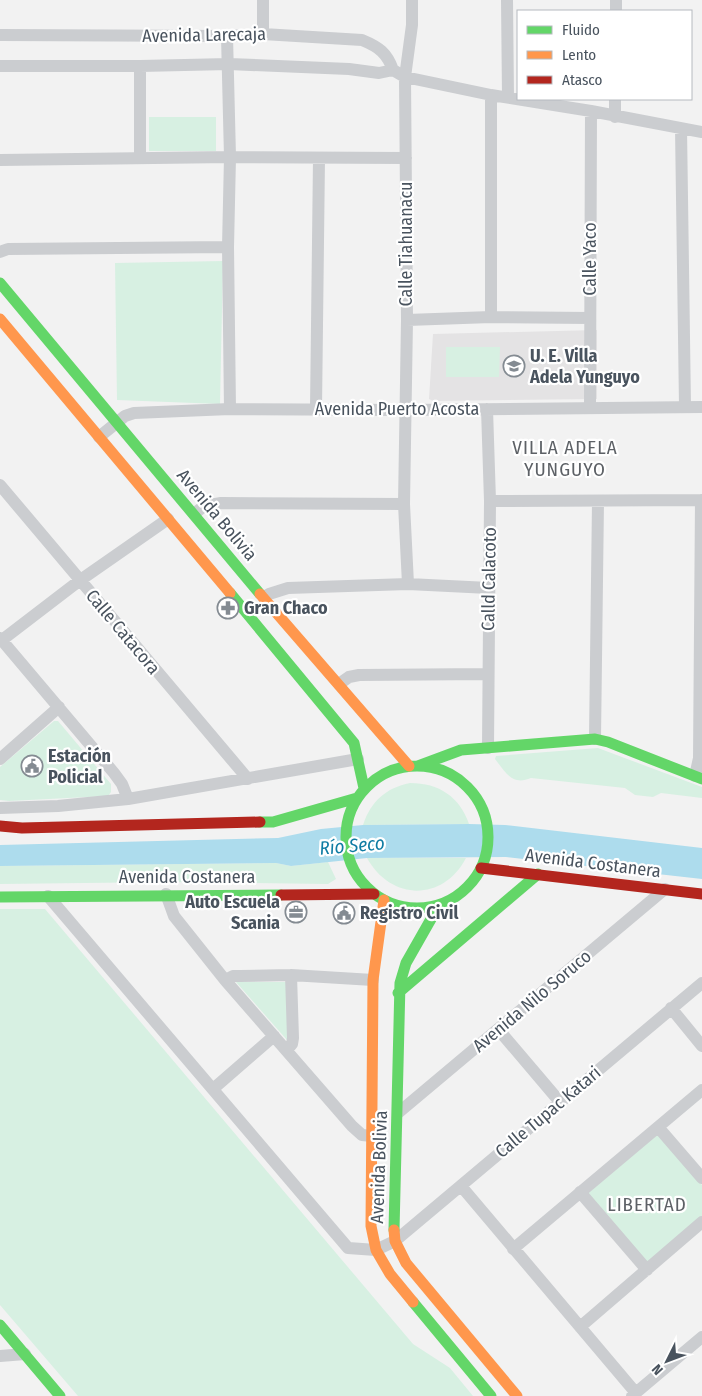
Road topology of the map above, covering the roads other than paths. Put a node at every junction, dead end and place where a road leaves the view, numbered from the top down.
1 (263, 0) edge
2 (412, 0) edge
3 (507, 0) edge
4 (263, 34) junction
5 (0, 36) edge
6 (227, 36) junction
7 (228, 64) junction
8 (0, 66) edge
9 (140, 66) junction
10 (393, 70) junction
11 (405, 77) junction
12 (490, 95) junction
13 (508, 97) junction
14 (517, 99) edge
15 (526, 100) edge
16 (615, 100) edge
17 (591, 111) junction
18 (615, 117) junction
19 (681, 128) junction
20 (702, 132) edge
21 (230, 157) junction
22 (140, 158) junction
23 (319, 158) junction
24 (406, 158) junction
25 (0, 160) edge
26 (228, 248) junction
27 (0, 252) edge
28 (0, 283) edge
29 (491, 317) junction
30 (590, 318) junction
31 (0, 319) edge
32 (407, 320) junction
33 (685, 406) junction
34 (590, 407) junction
35 (702, 407) edge
36 (230, 409) junction
37 (316, 409) junction
38 (487, 409) junction
39 (406, 410) junction
40 (116, 422) junction
41 (99, 437) junction
42 (0, 485) edge
43 (701, 500) edge
44 (490, 501) junction
45 (598, 501) junction
46 (404, 504) junction
47 (194, 514) junction
48 (168, 519) junction
49 (79, 581) junction
50 (408, 584) junction
51 (489, 588) junction
52 (264, 598) junction
53 (1, 639) edge
54 (488, 674) junction
55 (339, 684) junction
56 (59, 708) junction
57 (595, 739) junction
58 (488, 748) junction
59 (0, 759) edge
60 (358, 760) junction
61 (413, 766) junction
62 (698, 778) edge
63 (248, 779) junction
64 (358, 798) junction
65 (128, 799) junction
66 (0, 808) edge
67 (0, 826) edge
68 (481, 868) junction
69 (538, 874) junction
70 (665, 889) junction
71 (374, 893) junction
72 (166, 894) junction
73 (697, 894) edge
74 (0, 896) edge
75 (48, 896) junction
76 (702, 904) edge
77 (439, 905) junction
78 (291, 975) junction
79 (225, 980) junction
80 (373, 980) junction
81 (702, 982) edge
82 (398, 993) junction
83 (671, 1008) junction
84 (498, 1029) junction
85 (274, 1036) junction
86 (702, 1046) edge
87 (287, 1050) junction
88 (213, 1088) junction
89 (702, 1090) edge
90 (560, 1102) junction
91 (398, 1113) junction
92 (658, 1127) junction
93 (372, 1136) junction
94 (702, 1178) edge
95 (460, 1186) junction
96 (580, 1192) junction
97 (702, 1222) edge
98 (395, 1241) junction
99 (513, 1249) junction
100 (376, 1250) junction
101 (647, 1270) junction
102 (0, 1325) edge
103 (580, 1327) junction
104 (702, 1337) edge
105 (25, 1354) junction
106 (0, 1356) edge
107 (634, 1394) edge
108 (60, 1396) edge
109 (491, 1396) edge
110 (518, 1396) edge

1 - 4 street
2 - 11 street, Calle Tiahuanacu
3 - 13 street
4 - 6 street, Avenida Larecaja
4 - 10 street, Avenida Larecaja
5 - 6 street, Avenida Larecaja
6 - 7 street
7 - 9 street, Avenida Larecaja
7 - 10 street, Avenida Larecaja
7 - 21 street
8 - 9 street, Avenida Larecaja
9 - 22 street
10 - 11 street, Avenida Larecaja
11 - 12 street, Avenida Larecaja
11 - 24 street, Calle Tiahuanacu
12 - 13 street, Avenida Larecaja
12 - 29 street
13 - 14 street, Avenida Larecaja
15 - 17 street, Avenida Larecaja
16 - 18 street
17 - 18 street, Avenida Larecaja
17 - 30 street, Calle Yaco
18 - 19 street, Avenida Larecaja
19 - 20 street, Avenida Larecaja
19 - 33 street
21 - 22 street
21 - 23 street
21 - 26 street
22 - 25 street
23 - 24 street
23 - 37 street
24 - 32 street, Calle Tiahuanacu
26 - 27 street
26 - 36 street
28 - 40 main road, Avenida Bolivia
29 - 30 street
29 - 32 street
30 - 34 street, Calle Yaco
31 - 41 main road
32 - 39 street, Calle Tiahuanacu
33 - 34 street, Avenida Puerto Acosta
33 - 35 street, Avenida Puerto Acosta
34 - 38 street, Avenida Puerto Acosta
36 - 37 street, Avenida Puerto Acosta
36 - 40 street, Avenida Puerto Acosta
37 - 39 street, Avenida Puerto Acosta
38 - 39 street, Avenida Puerto Acosta
38 - 44 street, Calld Calacoto
39 - 46 street, Calle Tiahuanacu
40 - 41 street, Avenida Puerto Acosta
40 - 47 main road, Avenida Bolivia
41 - 48 main road
42 - 49 street, Calle Catacora
43 - 45 street
43 - 62 street
44 - 45 street
44 - 51 street, Calld Calacoto
45 - 57 street
46 - 47 street
46 - 50 street, Calle Tiahuanacu
47 - 52 main road, Avenida Bolivia
48 - 49 street
48 - 60 main road
49 - 53 street
49 - 63 street, Calle Catacora
50 - 51 street
50 - 52 street
51 - 54 street, Calld Calacoto
52 - 55 main road, Avenida Bolivia
53 - 56 street
54 - 55 street
54 - 58 street, Calld Calacoto
55 - 61 main road, Avenida Bolivia
56 - 59 street
56 - 65 street
57 - 58 main road
57 - 62 main road
58 - 61 main road
60 - 63 street
60 - 64 main road
61 - 64 main road
61 - 68 main road
63 - 65 street
64 - 67 main road
64 - 71 main road
65 - 66 street
68 - 69 main road, Avenida Costanera
68 - 77 main road
69 - 70 main road, Avenida Costanera
69 - 82 main road
70 - 73 main road, Avenida Costanera
70 - 84 street, Avenida Nilo Soruco
71 - 72 main road, Avenida Costanera
71 - 77 main road
71 - 80 main road, Avenida Bolivia
72 - 75 main road, Avenida Costanera
72 - 79 street
73 - 76 street
74 - 75 main road, Avenida Costanera
75 - 88 street
77 - 82 main road, Avenida Bolivia
78 - 79 street
78 - 80 street
78 - 87 street
79 - 85 street
80 - 93 main road, Avenida Bolivia
81 - 83 street, Calle Tupac Katari
82 - 91 main road, Avenida Bolivia
83 - 86 street
83 - 90 street, Calle Tupac Katari
84 - 90 street
84 - 91 street, Avenida Nilo Soruco
85 - 87 street
85 - 88 street
87 - 93 street
88 - 100 street
89 - 92 street
90 - 95 street, Calle Tupac Katari
91 - 98 main road, Avenida Bolivia
92 - 94 street
92 - 96 street
93 - 100 main road, Avenida Bolivia
95 - 98 street, Calle Tupac Katari
95 - 99 street
96 - 99 street
96 - 101 street
97 - 101 street
98 - 100 street, Calle Tupac Katari
98 - 110 main road, Avenida Bolivia
99 - 103 street
100 - 109 main road, Avenida Bolivia
101 - 103 street
102 - 105 main road
103 - 107 street
104 - 107 street
105 - 106 street
105 - 108 main road

